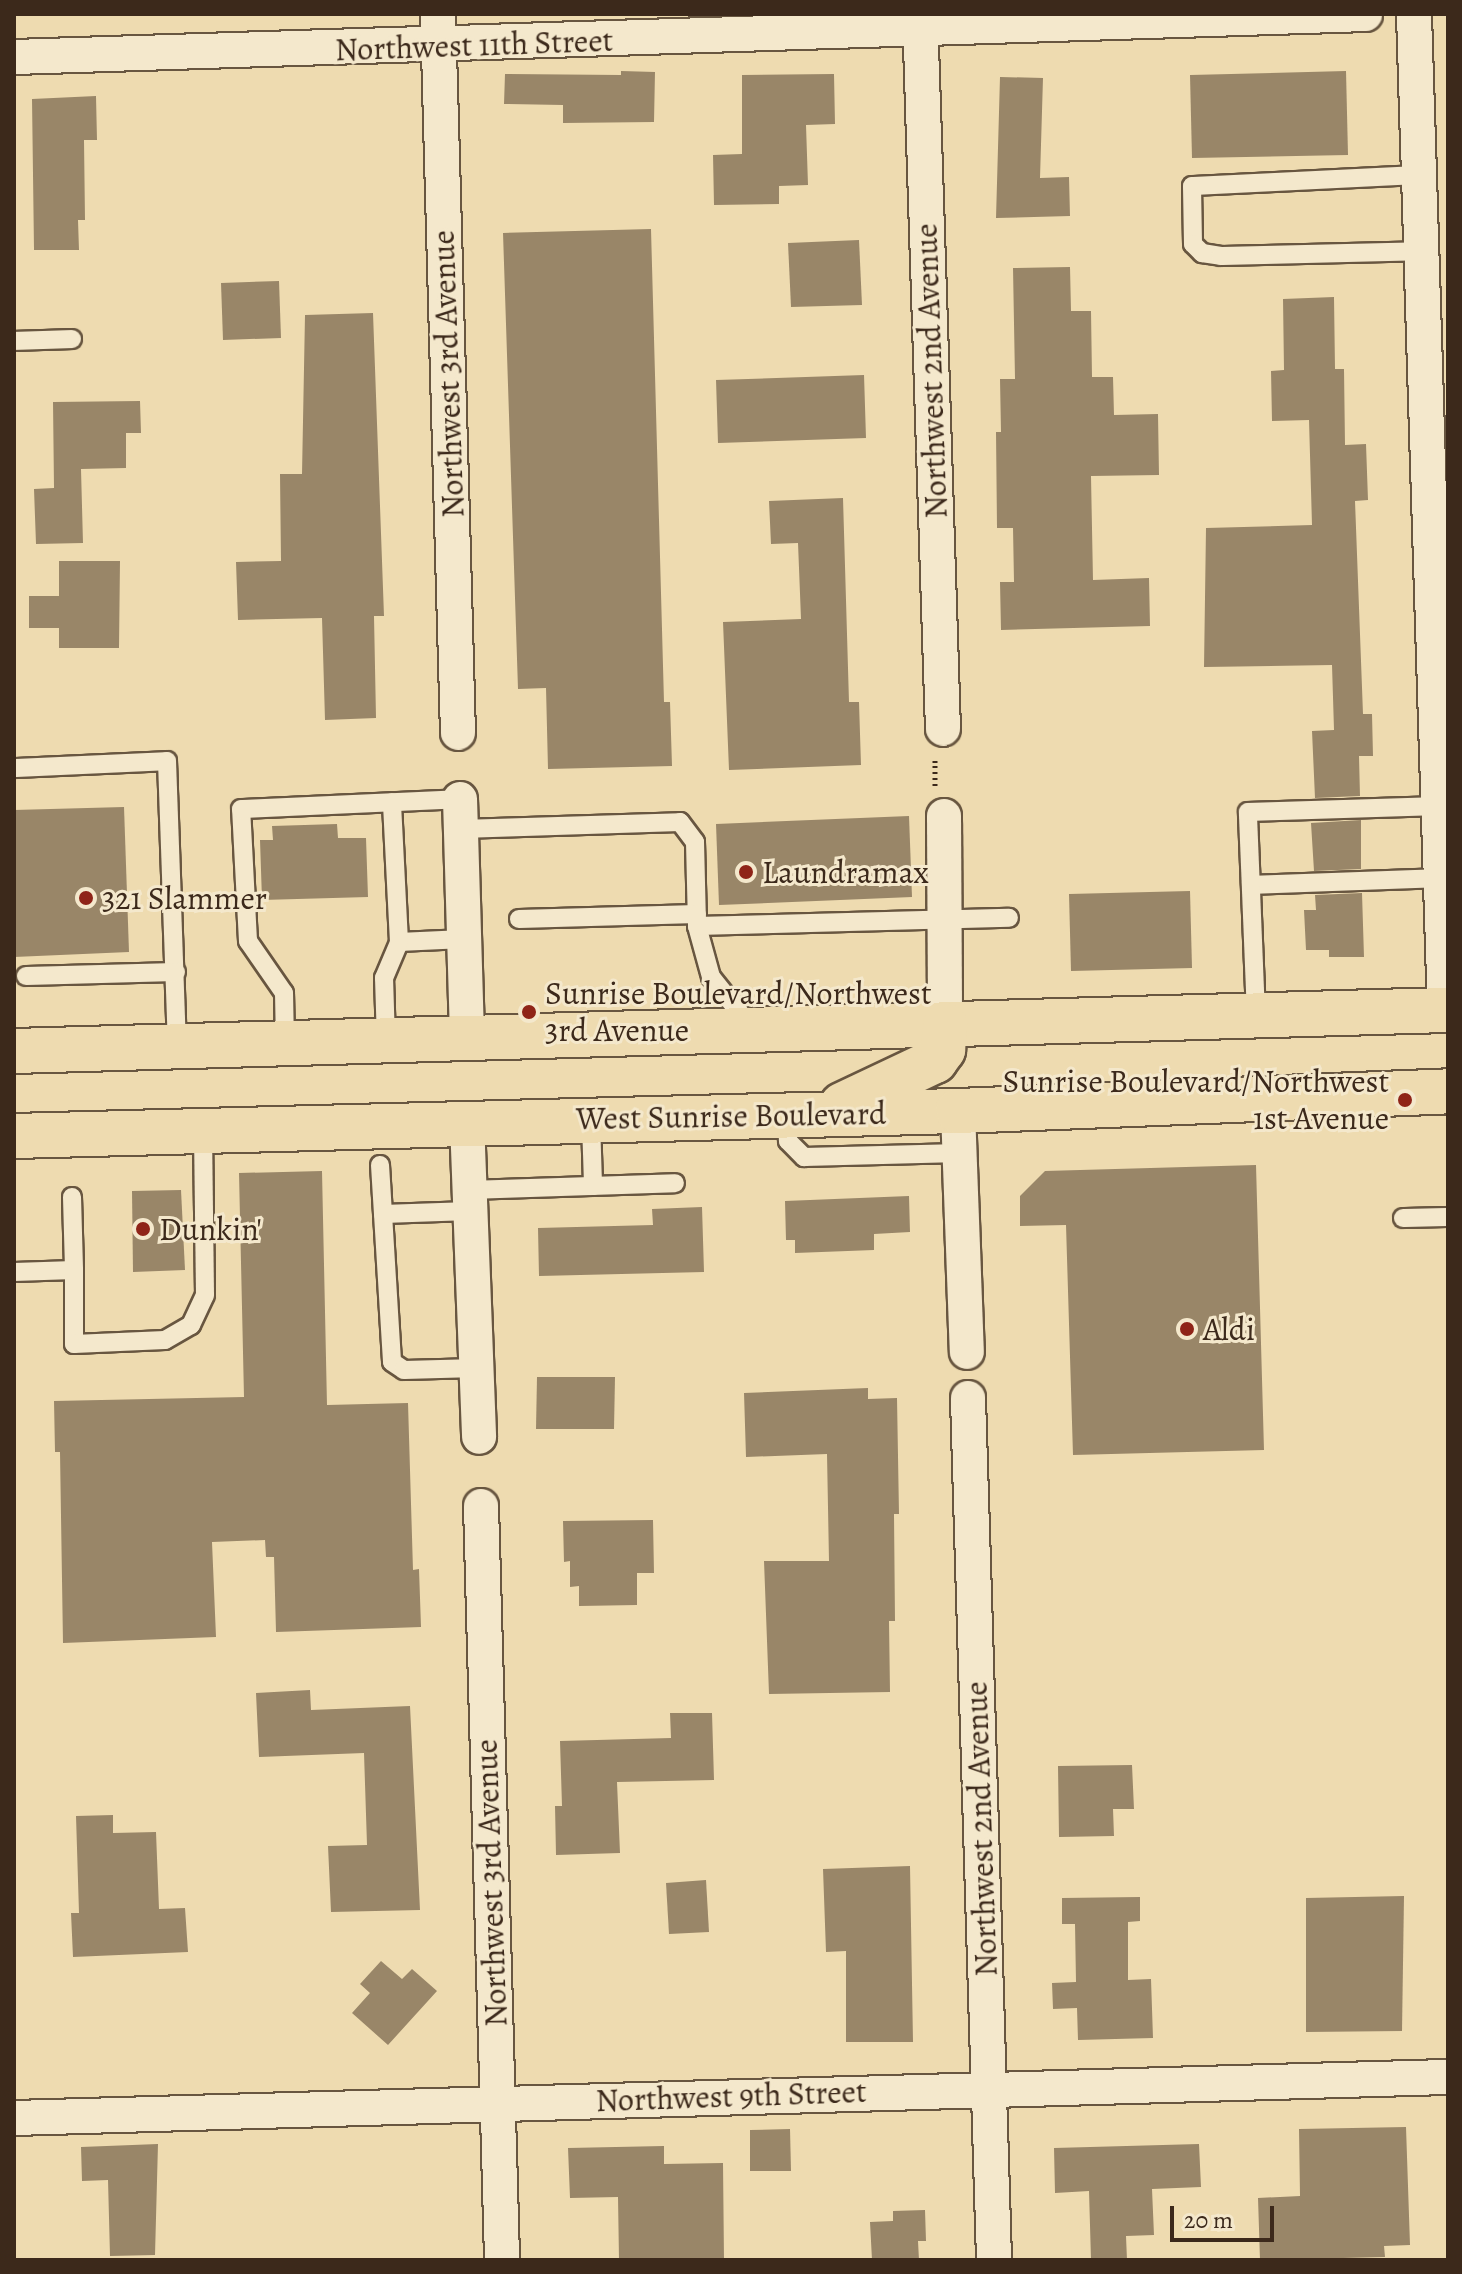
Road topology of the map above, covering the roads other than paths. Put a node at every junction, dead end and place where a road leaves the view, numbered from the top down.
1 (1365, 14) edge
2 (1414, 14) edge
3 (920, 22) edge
4 (438, 31) edge
5 (14, 57) edge
6 (1419, 175) junction
7 (1421, 251) junction
8 (72, 339) dead end
9 (14, 341) edge
10 (943, 729) road end
11 (458, 733) dead end
12 (14, 768) edge
13 (392, 802) junction
14 (1439, 806) junction
15 (460, 814) junction
16 (944, 816) road end
17 (1441, 878) junction
18 (1251, 885) junction
19 (1009, 918) dead end
20 (519, 919) dead end
21 (697, 920) junction
22 (943, 921) junction
23 (464, 939) junction
24 (399, 942) junction
25 (176, 972) junction
26 (26, 976) dead end
27 (1447, 1010) edge
28 (1256, 1016) junction
29 (945, 1025) junction
30 (753, 1030) junction
31 (467, 1039) junction
32 (386, 1041) junction
33 (285, 1044) junction
34 (177, 1047) junction
35 (14, 1051) edge
36 (1448, 1091) edge
37 (804, 1114) junction
38 (591, 1119) junction
39 (467, 1122) junction
40 (203, 1130) junction
41 (959, 1132) junction
42 (14, 1136) edge
43 (380, 1165) dead end
44 (675, 1183) dead end
45 (593, 1186) junction
46 (72, 1197) dead end
47 (470, 1201) junction
48 (383, 1214) junction
49 (1448, 1217) edge
50 (1403, 1218) dead end
51 (74, 1270) junction
52 (14, 1272) edge
53 (967, 1352) dead end
54 (477, 1368) junction
55 (968, 1398) dead end
56 (479, 1437) dead end
57 (481, 1506) dead end
58 (1448, 2077) edge
59 (989, 2088) junction
60 (497, 2103) junction
61 (14, 2118) edge
62 (502, 2260) edge
63 (994, 2260) edge

1 - 3 street, Northwest 11th Street
2 - 6 street
3 - 4 street, Northwest 11th Street
3 - 10 street, Northwest 2nd Avenue
4 - 5 street, Northwest 11th Street
4 - 11 street, Northwest 3rd Avenue
6 - 7 street
6 - 7 lane
7 - 14 street
8 - 9 lane
12 - 25 lane
13 - 15 lane
13 - 24 lane
13 - 33 lane
14 - 17 street
14 - 18 lane
15 - 21 lane
15 - 23 street
16 - 22 street
17 - 18 lane
17 - 27 street
18 - 28 lane
19 - 22 lane
20 - 21 lane
21 - 22 lane
21 - 30 lane
22 - 29 street
23 - 24 lane
23 - 31 street
24 - 32 lane
25 - 26 lane
25 - 34 lane
27 - 28 main road
28 - 29 main road
29 - 30 main road
29 - 37 main road
30 - 31 main road
31 - 32 main road
32 - 33 main road
33 - 34 main road
34 - 35 main road
36 - 41 main road, West Sunrise Boulevard
37 - 38 main road, West Sunrise Boulevard
37 - 41 main road, West Sunrise Boulevard
38 - 39 main road, West Sunrise Boulevard
38 - 45 lane
39 - 40 main road, West Sunrise Boulevard
39 - 47 street
40 - 42 main road, West Sunrise Boulevard
40 - 51 lane
41 - 53 street
43 - 48 lane
44 - 45 lane
45 - 47 lane
46 - 51 lane
47 - 48 lane
47 - 54 street
48 - 54 lane
49 - 50 lane
51 - 52 lane
54 - 56 street
55 - 59 street, Northwest 2nd Avenue
57 - 60 street, Northwest 3rd Avenue
58 - 59 street, Northwest 9th Street
59 - 60 street, Northwest 9th Street
59 - 63 street, Northwest 2nd Avenue
60 - 61 street, Northwest 9th Street
60 - 62 street, Northwest 3rd Avenue

